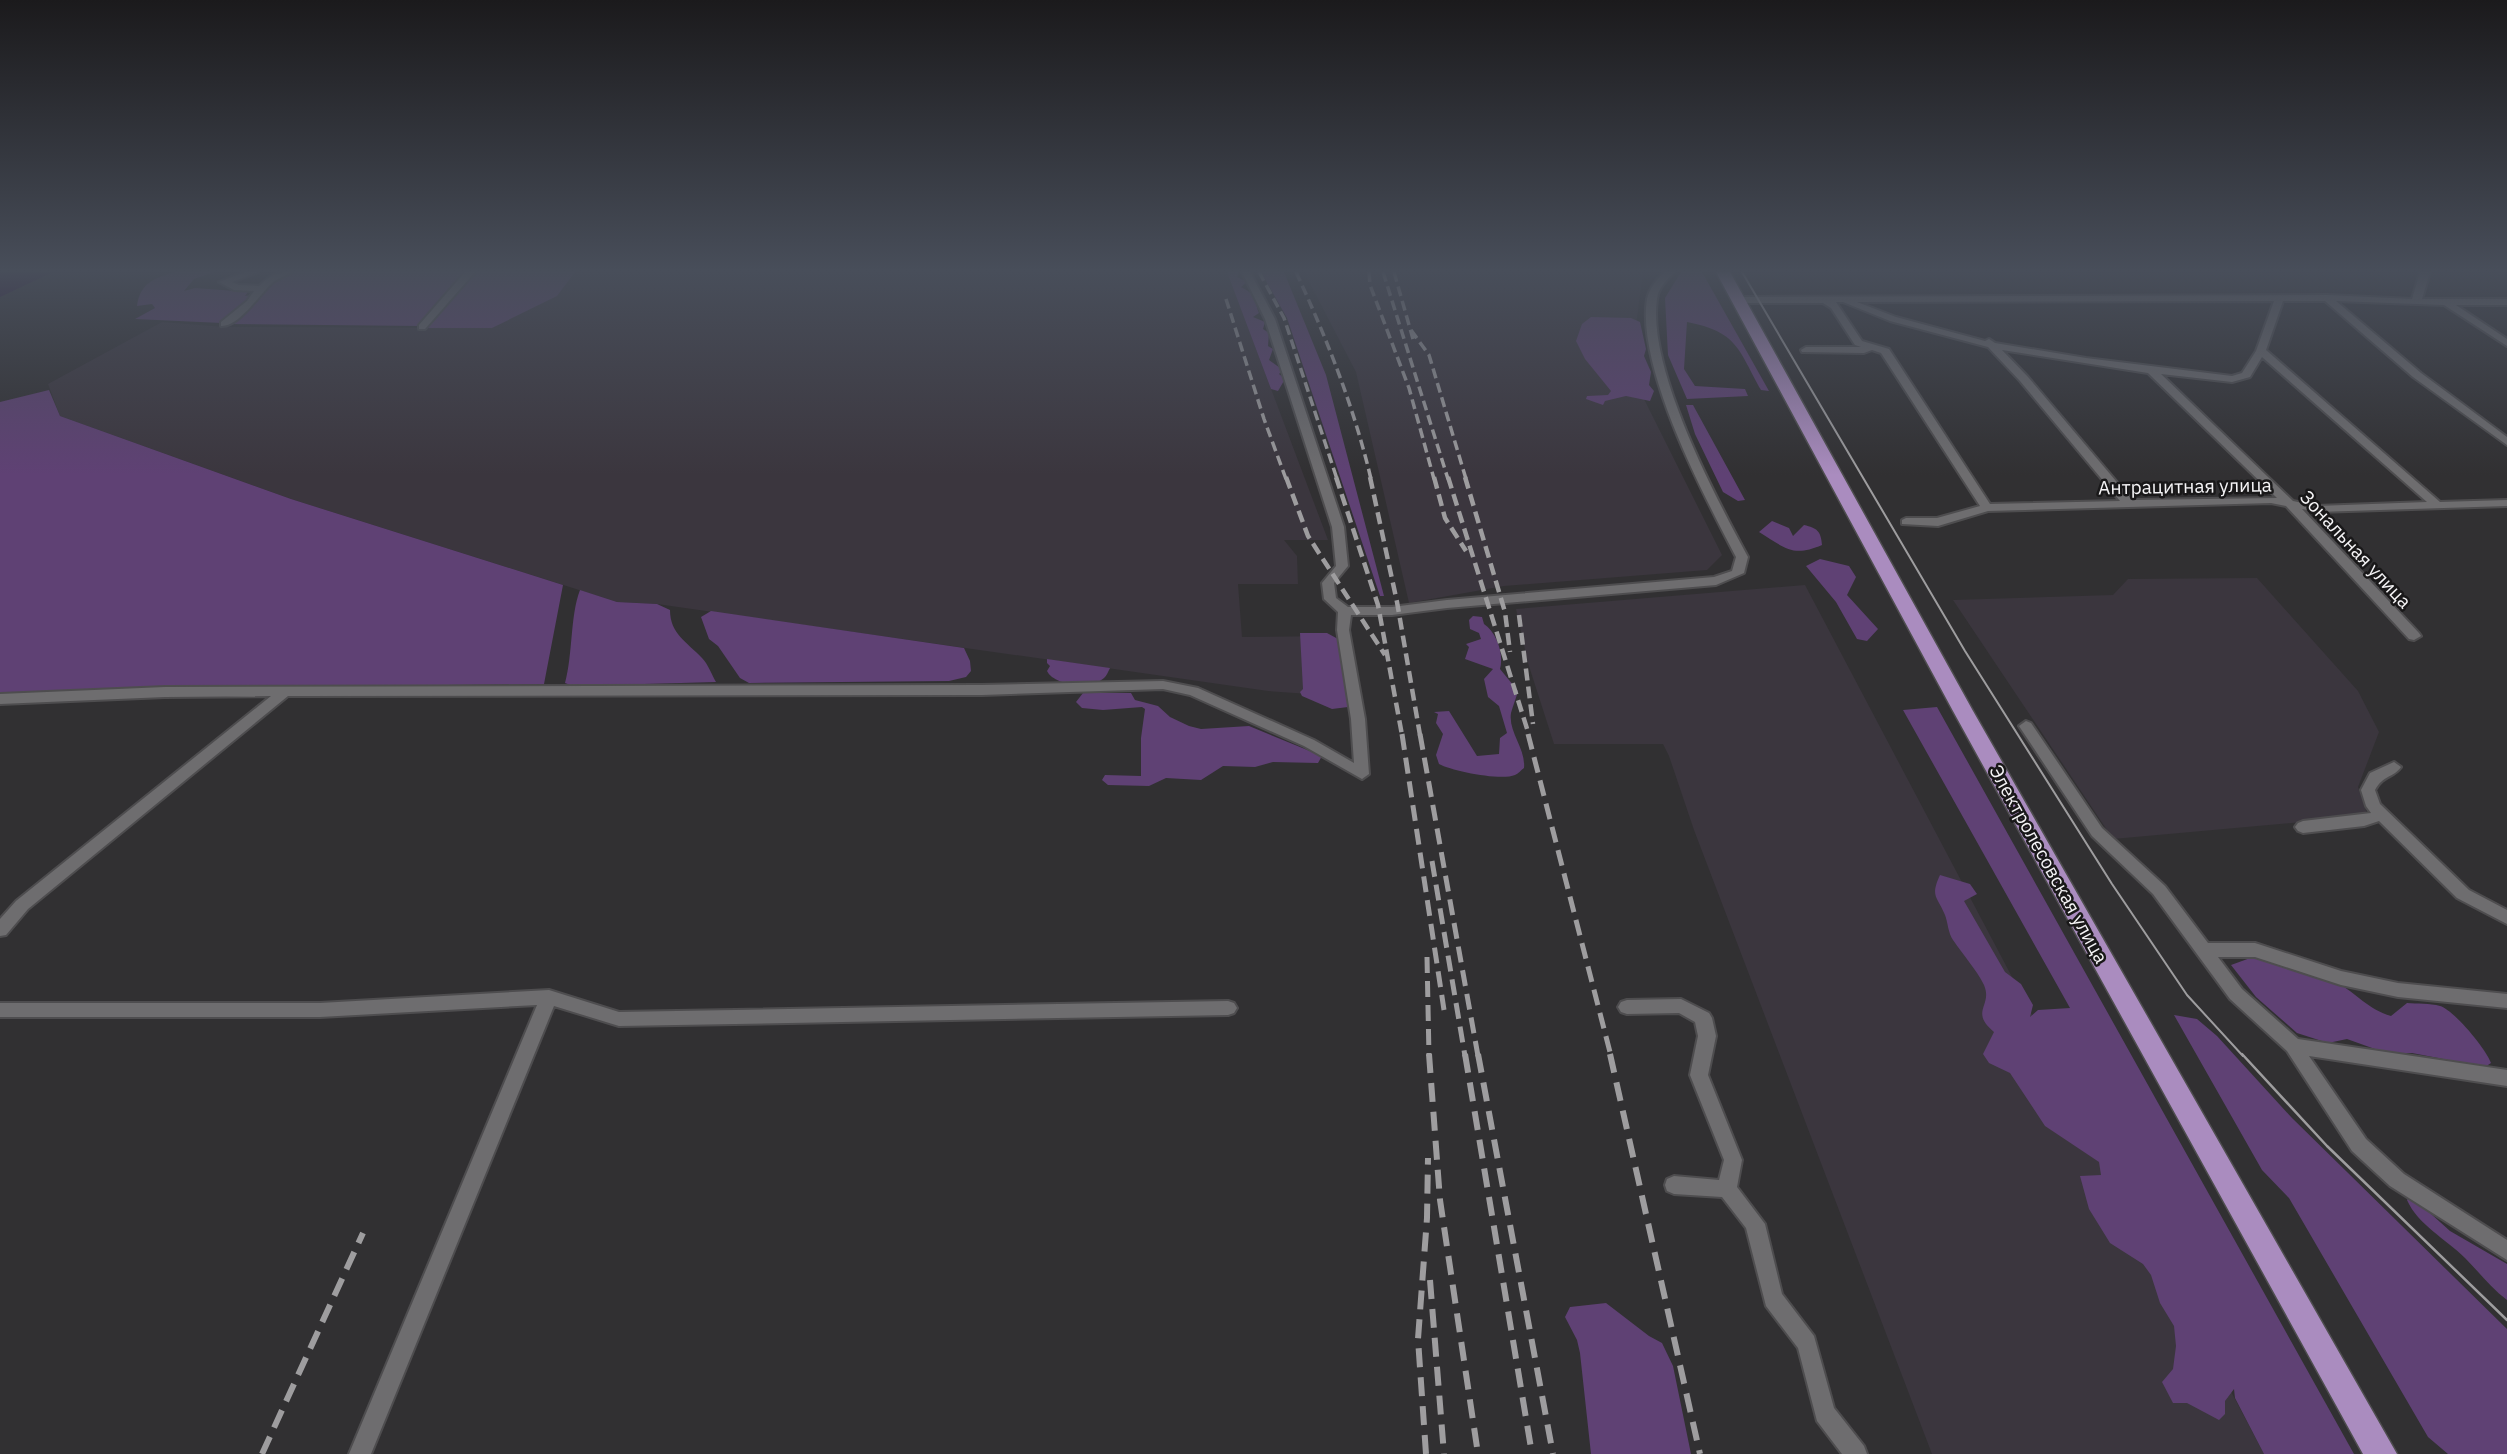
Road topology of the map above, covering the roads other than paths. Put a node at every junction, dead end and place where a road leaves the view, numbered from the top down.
1 (1277, 340) edge
2 (1653, 340) edge
3 (1762, 340) edge
4 (1857, 340) edge
5 (1979, 340) edge
6 (2265, 340) edge
7 (2376, 340) edge
8 (1989, 342) junction
9 (1873, 346) junction
10 (1806, 350) dead end
11 (2261, 351) junction
12 (2150, 369) junction
13 (2507, 442) edge
14 (2507, 503) edge
15 (2290, 504) junction
16 (2130, 505) junction
17 (2438, 506) junction
18 (1987, 508) junction
19 (1906, 522) dead end
20 (1345, 611) junction
21 (2414, 636) dead end
22 (286, 691) junction
23 (0, 699) edge
24 (2026, 726) dead end
25 (2394, 766) dead end
26 (2381, 815) junction
27 (2303, 827) dead end
28 (2507, 918) edge
29 (0, 930) edge
30 (2203, 950) junction
31 (549, 997) junction
32 (2507, 1001) edge
33 (1626, 1007) dead end
34 (1228, 1008) dead end
35 (0, 1010) edge
36 (2292, 1046) junction
37 (2507, 1078) edge
38 (1674, 1185) dead end
39 (1727, 1189) junction
40 (2507, 1251) edge
41 (360, 1454) edge
42 (1856, 1454) edge
43 (2381, 1454) edge

1 - 20 street
2 - 20 street
3 - 43 main road, Электролесовская улица
4 - 9 street
5 - 8 street
6 - 11 street
7 - 13 street
8 - 12 street
8 - 16 street
9 - 10 street
9 - 18 street
11 - 12 street
11 - 17 street
12 - 15 street, Зональная улица
14 - 17 street, Антрацитная улица
15 - 16 street, Антрацитная улица
15 - 17 street, Антрацитная улица
15 - 21 street, Зональная улица
16 - 18 street, Антрацитная улица
18 - 19 street, Антрацитная улица
20 - 22 street
22 - 23 street
22 - 29 street
24 - 30 street
25 - 26 street
26 - 27 street
26 - 28 street
30 - 32 street
30 - 36 street
31 - 34 street
31 - 35 street
31 - 41 street
33 - 39 street
36 - 37 street
36 - 40 street
38 - 39 street
39 - 42 street

